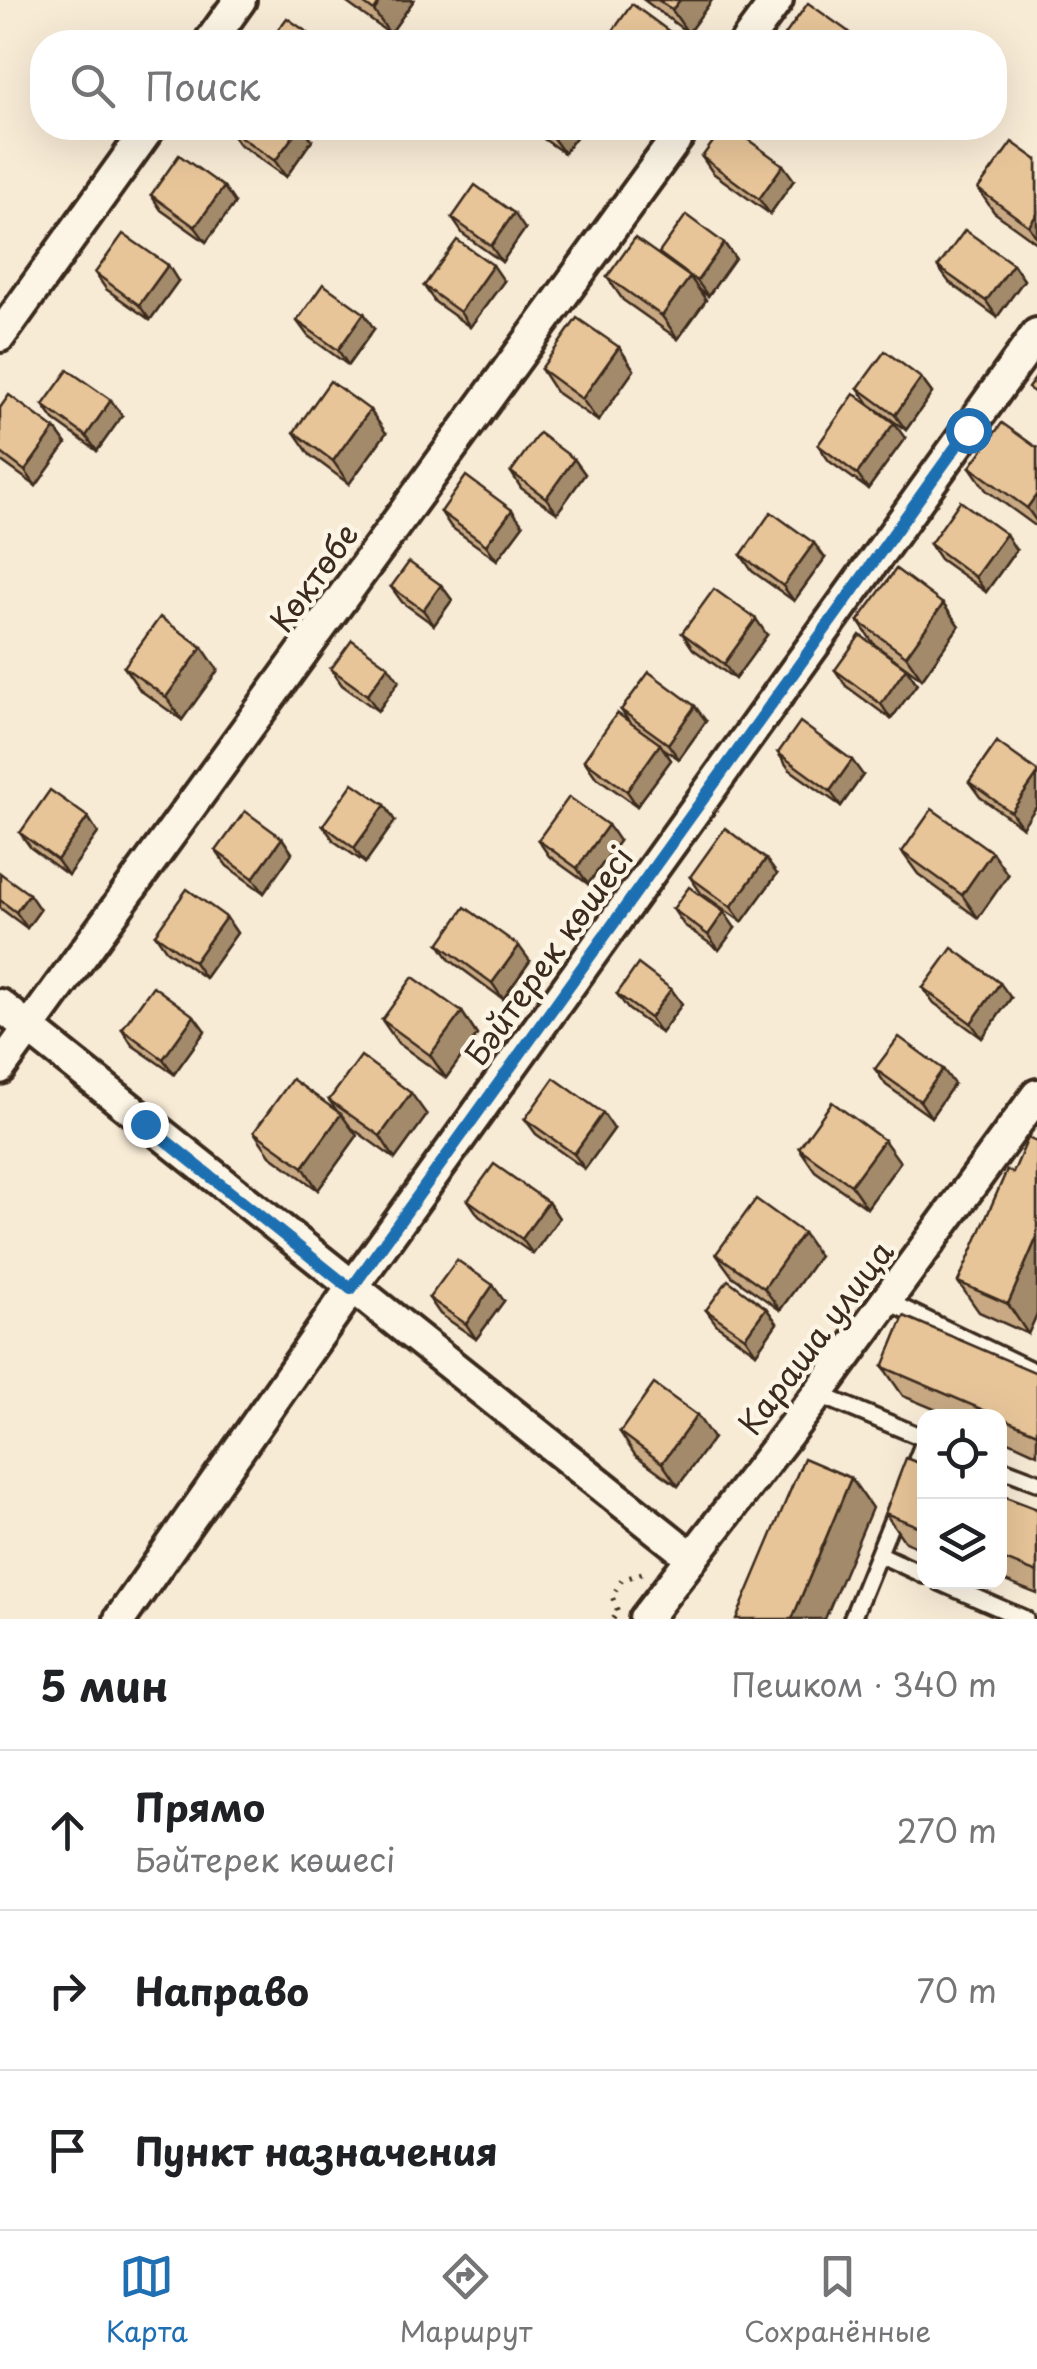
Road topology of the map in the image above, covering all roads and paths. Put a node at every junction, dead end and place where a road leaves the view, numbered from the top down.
1 (240, 0) edge
2 (776, 0) edge
3 (219, 30) edge
4 (755, 30) edge
5 (140, 140) edge
6 (675, 140) edge
7 (1037, 334) edge
8 (0, 336) edge
9 (0, 1005) edge
10 (27, 1030) junction
11 (0, 1068) edge
12 (1037, 1095) edge
13 (351, 1289) junction
14 (886, 1301) junction
15 (1037, 1372) edge
16 (818, 1394) junction
17 (917, 1437) edge
18 (917, 1457) edge
19 (1007, 1471) edge
20 (1037, 1482) edge
21 (680, 1548) junction
22 (878, 1554) junction
23 (917, 1572) edge
24 (956, 1589) edge
25 (669, 1605) edge
26 (120, 1619) edge
27 (614, 1619) edge
28 (645, 1619) edge
29 (852, 1619) edge
30 (1024, 1619) edge

1 - 3 street
2 - 4 street
5 - 8 street
6 - 10 street, Көктөбе
7 - 13 street, Бәйтерек көшесі
9 - 10 street
10 - 11 street, Көктөбе
10 - 13 street
12 - 14 street, Караша улица
13 - 21 street
13 - 26 street, Бәйтерек көшесі
14 - 15 lane
14 - 16 street, Караша улица
16 - 17 lane
16 - 21 street, Караша улица
18 - 22 lane
19 - 20 lane
21 - 25 street, Караша улица
21 - 27 path
22 - 23 lane
22 - 29 lane
24 - 30 lane
25 - 28 street, Караша улица

